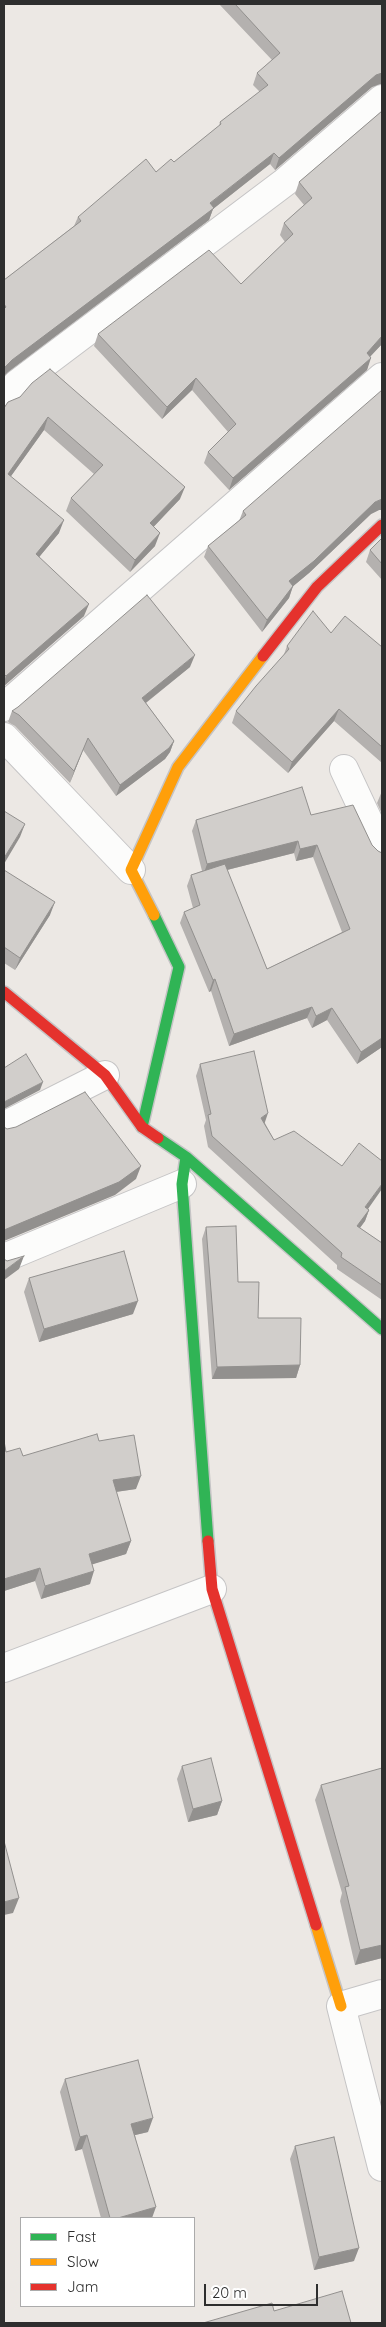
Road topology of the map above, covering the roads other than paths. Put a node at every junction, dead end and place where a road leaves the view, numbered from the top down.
1 (382, 99) edge
2 (382, 377) edge
3 (4, 399) edge
4 (382, 525) edge
5 (4, 707) edge
6 (4, 736) edge
7 (344, 769) dead end
8 (382, 850) edge
9 (131, 870) junction
10 (4, 992) edge
11 (105, 1075) junction
12 (4, 1126) edge
13 (142, 1127) junction
14 (186, 1157) junction
15 (182, 1184) junction
16 (4, 1258) edge
17 (382, 1329) edge
18 (212, 1590) junction
19 (4, 1668) edge
20 (382, 1994) edge
21 (341, 2006) junction
22 (382, 2167) edge

1 - 3 street
2 - 5 street
4 - 9 street
6 - 9 street
7 - 8 street
9 - 13 street
10 - 11 street
11 - 12 street
11 - 13 street
13 - 14 street
14 - 15 street
14 - 17 street
15 - 16 street
15 - 18 street
18 - 19 street
18 - 21 street
20 - 21 street
21 - 22 street

